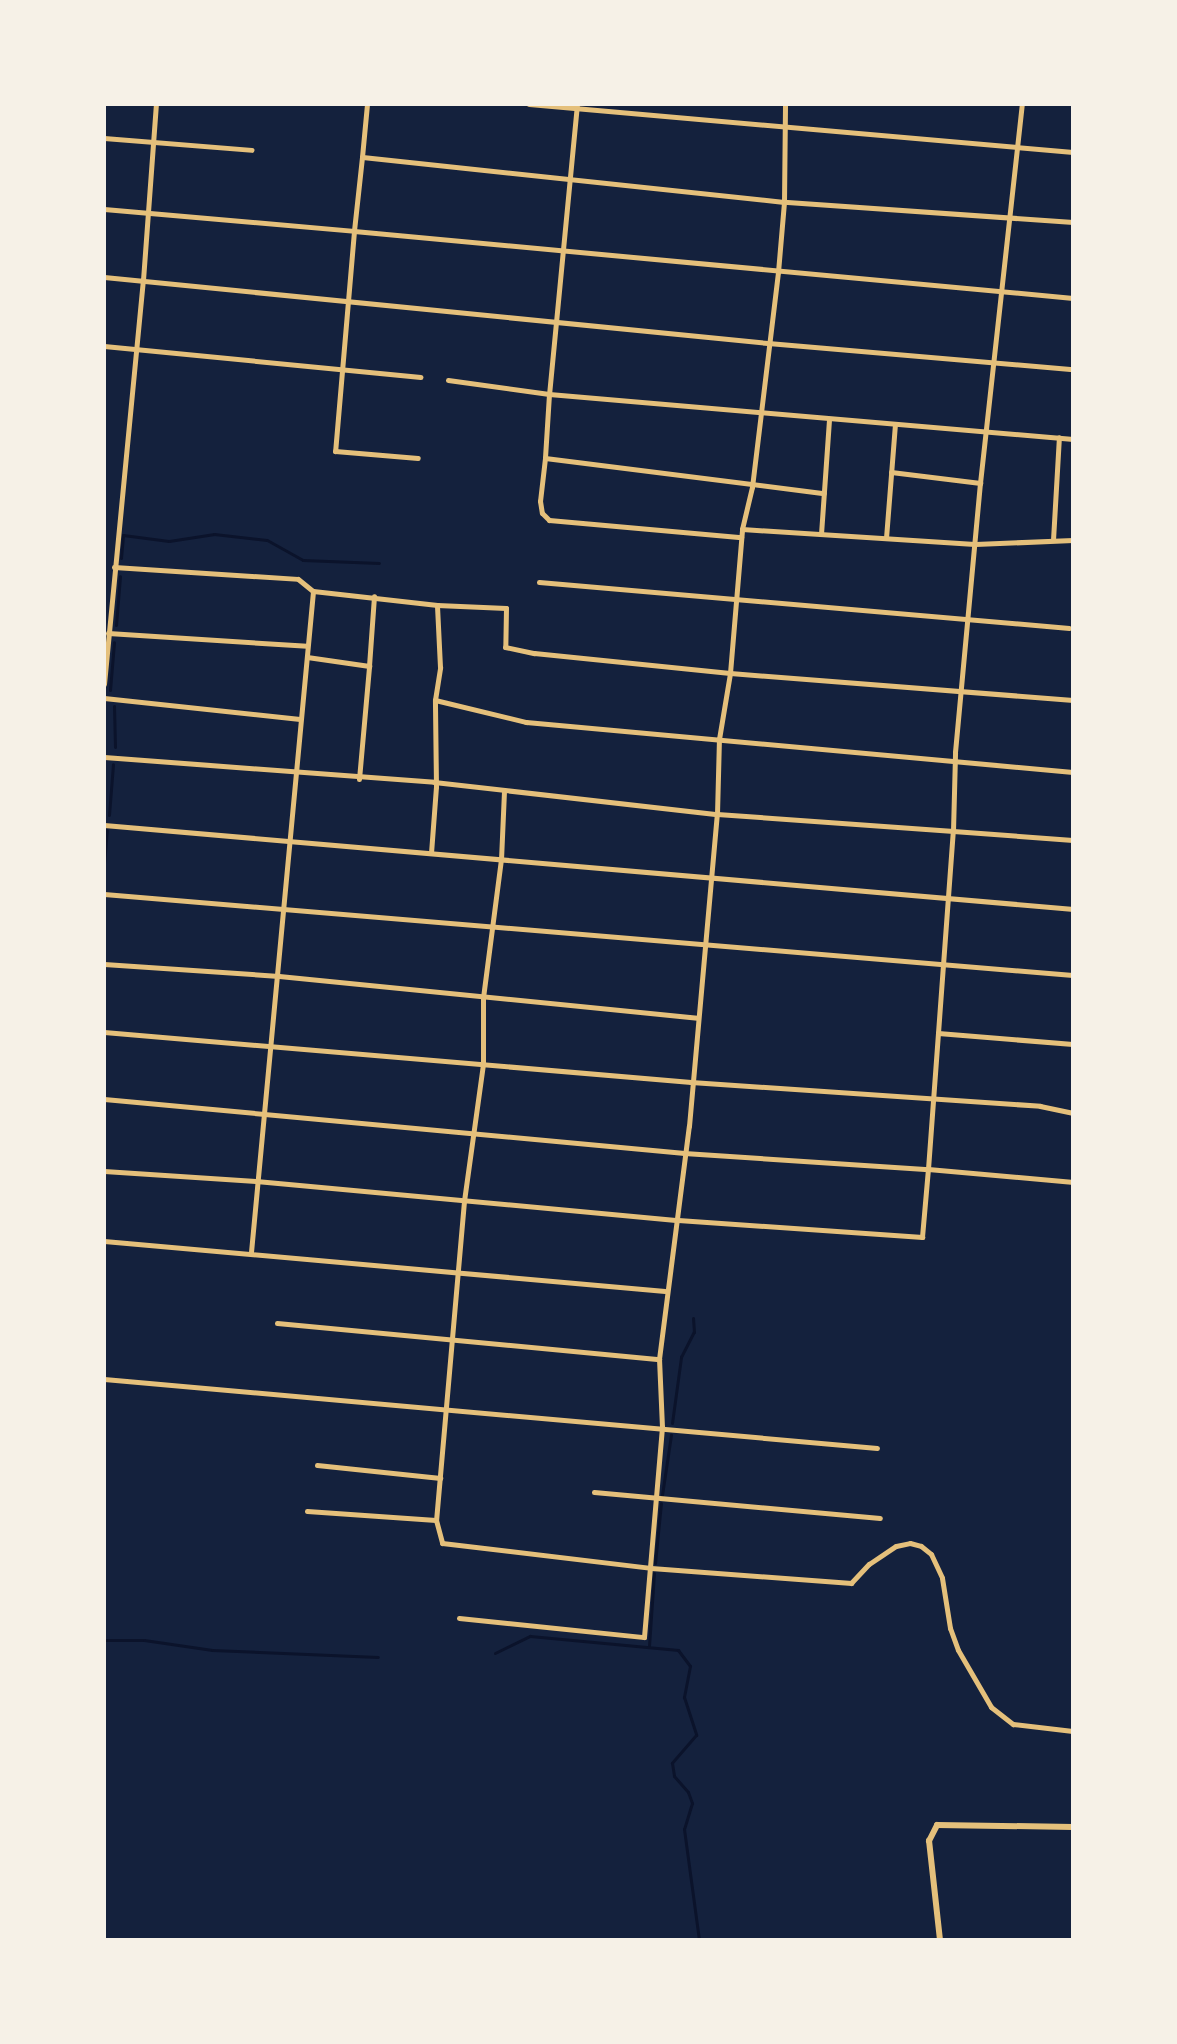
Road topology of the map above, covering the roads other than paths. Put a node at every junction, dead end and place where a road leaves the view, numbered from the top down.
1 (156, 104) edge
2 (367, 104) edge
3 (529, 104) edge
4 (785, 104) edge
5 (1022, 104) edge
6 (577, 107) edge
7 (782, 127) junction
8 (104, 138) edge
9 (152, 143) junction
10 (1016, 148) junction
11 (252, 150) dead end
12 (1073, 152) edge
13 (362, 157) junction
14 (569, 181) junction
15 (784, 202) junction
16 (104, 209) edge
17 (147, 213) junction
18 (1009, 217) junction
19 (1073, 222) edge
20 (354, 231) junction
21 (561, 251) junction
22 (778, 272) junction
23 (104, 277) edge
24 (143, 280) junction
25 (1002, 292) junction
26 (1073, 298) edge
27 (350, 300) junction
28 (556, 322) junction
29 (768, 343) junction
30 (104, 346) edge
31 (135, 349) junction
32 (994, 361) junction
33 (343, 368) junction
34 (1073, 369) edge
35 (420, 377) dead end
36 (448, 380) dead end
37 (549, 394) junction
38 (761, 414) junction
39 (829, 419) junction
40 (895, 424) junction
41 (986, 430) junction
42 (1059, 437) junction
43 (1073, 439) edge
44 (418, 458) dead end
45 (545, 458) junction
46 (891, 472) junction
47 (980, 483) junction
48 (752, 487) junction
49 (824, 493) junction
50 (742, 529) junction
51 (821, 534) junction
52 (741, 537) junction
53 (886, 539) junction
54 (1073, 540) edge
55 (1053, 541) junction
56 (975, 544) junction
57 (114, 567) junction
58 (539, 582) dead end
59 (313, 591) junction
60 (374, 596) junction
61 (108, 602) edge
62 (736, 602) junction
63 (437, 605) junction
64 (968, 620) junction
65 (1069, 628) dead end
66 (108, 633) junction
67 (307, 646) junction
68 (307, 657) junction
69 (369, 666) junction
70 (104, 671) edge
71 (730, 673) junction
72 (104, 684) edge
73 (961, 690) junction
74 (104, 698) edge
75 (435, 700) junction
76 (1073, 700) edge
77 (300, 719) junction
78 (719, 739) junction
79 (104, 757) edge
80 (955, 760) junction
81 (1073, 772) edge
82 (294, 774) junction
83 (359, 779) junction
84 (434, 782) junction
85 (504, 791) junction
86 (717, 814) junction
87 (104, 825) edge
88 (953, 831) junction
89 (1073, 840) edge
90 (287, 842) junction
91 (431, 853) junction
92 (501, 859) junction
93 (711, 879) junction
94 (104, 894) edge
95 (950, 897) junction
96 (285, 909) junction
97 (1073, 909) edge
98 (493, 929) junction
99 (705, 947) junction
100 (104, 964) edge
101 (942, 964) junction
102 (1073, 975) edge
103 (279, 976) junction
104 (483, 997) junction
105 (697, 1018) junction
106 (104, 1032) edge
107 (938, 1033) junction
108 (1073, 1044) edge
109 (273, 1047) junction
110 (483, 1064) junction
111 (691, 1082) junction
112 (104, 1099) edge
113 (933, 1101) junction
114 (1073, 1113) edge
115 (266, 1115) junction
116 (474, 1133) junction
117 (684, 1153) junction
118 (928, 1169) junction
119 (104, 1171) edge
120 (256, 1181) junction
121 (1073, 1182) edge
122 (464, 1201) junction
123 (678, 1220) junction
124 (104, 1241) edge
125 (251, 1252) junction
126 (458, 1273) junction
127 (665, 1291) junction
128 (277, 1323) dead end
129 (452, 1339) junction
130 (659, 1359) junction
131 (104, 1379) edge
132 (447, 1412) junction
133 (662, 1427) junction
134 (877, 1448) dead end
135 (317, 1465) dead end
136 (440, 1478) junction
137 (594, 1492) dead end
138 (655, 1497) junction
139 (307, 1511) dead end
140 (880, 1518) dead end
141 (436, 1520) junction
142 (651, 1568) junction
143 (459, 1618) dead end
144 (1073, 1731) edge
145 (1073, 1827) edge
146 (940, 1940) edge

1 - 9 street
2 - 13 street
3 - 6 street
4 - 7 street
5 - 10 street
6 - 7 street
6 - 14 street
7 - 10 street
7 - 15 street
8 - 9 street
9 - 11 street
9 - 17 street
10 - 12 street
10 - 18 street
13 - 14 street
13 - 20 street
14 - 15 street
14 - 21 street
15 - 18 street
15 - 22 street
16 - 17 street
17 - 20 street
17 - 24 street
18 - 19 street
18 - 25 street
20 - 21 street
20 - 27 street
21 - 22 street
21 - 28 street
22 - 25 street
22 - 29 street
23 - 24 street
24 - 27 street
24 - 31 street
25 - 26 street
25 - 32 street
27 - 28 street
27 - 33 street
28 - 29 street
28 - 37 street
29 - 32 street
29 - 38 street
30 - 31 street
31 - 33 street
31 - 57 street
32 - 34 street
32 - 41 street
33 - 35 street
33 - 44 street
36 - 37 street
37 - 38 street
37 - 45 street
38 - 39 street
38 - 48 street
39 - 40 street
39 - 49 street
40 - 41 street
40 - 46 street
41 - 42 street
41 - 47 street
42 - 43 street
42 - 55 street
45 - 48 street
45 - 52 street
46 - 47 street
46 - 53 street
47 - 56 street
48 - 49 street
48 - 50 street
49 - 51 street
50 - 51 street
50 - 52 street
51 - 53 street
52 - 62 street
53 - 56 street
54 - 55 street
55 - 56 street
56 - 64 street
57 - 59 street
57 - 61 street
58 - 62 street
59 - 60 street
59 - 67 street
60 - 63 street
60 - 69 street
61 - 66 street
62 - 64 street
62 - 71 street
63 - 71 street
63 - 75 street
64 - 65 street
64 - 73 street
66 - 67 street
66 - 70 street
67 - 68 street
68 - 69 street
68 - 77 street
69 - 83 street
70 - 72 street
71 - 73 street
71 - 78 street
73 - 76 street
73 - 80 street
74 - 77 street
75 - 78 street
75 - 84 street
77 - 82 street
78 - 80 street
78 - 86 street
79 - 82 street
80 - 81 street
80 - 88 street
82 - 83 street
82 - 90 street
83 - 84 street
84 - 85 street
84 - 91 street
85 - 86 street
85 - 92 street
86 - 88 street
86 - 93 street
87 - 90 street
88 - 89 street
88 - 95 street
90 - 91 street
90 - 96 street
91 - 92 street
92 - 93 street
92 - 98 street
93 - 95 street
93 - 99 street
94 - 96 street
95 - 97 street
95 - 101 street
96 - 98 street
96 - 103 street
98 - 99 street
98 - 104 street
99 - 101 street
99 - 105 street
100 - 103 street
101 - 102 street
101 - 107 street
103 - 104 street
103 - 109 street
104 - 105 street
104 - 110 street
105 - 111 street
106 - 109 street
107 - 108 street
107 - 113 street
109 - 110 street
109 - 115 street
110 - 111 street
110 - 116 street
111 - 113 street
111 - 117 street
112 - 115 street
113 - 114 street
113 - 118 street
115 - 116 street
115 - 120 street
116 - 117 street
116 - 122 street
117 - 118 street
117 - 123 street
118 - 121 street
118 - 123 street
119 - 120 street
120 - 122 street
120 - 125 street
122 - 123 street
122 - 126 street
123 - 127 street
124 - 125 street
125 - 126 street
126 - 127 street
126 - 129 street
127 - 130 street
128 - 129 street
129 - 130 street
129 - 132 street
130 - 133 street
131 - 132 street
132 - 133 street
132 - 136 street
133 - 134 street
133 - 138 street
135 - 136 street
136 - 141 street
137 - 138 street
138 - 140 street
138 - 142 street
139 - 141 street
141 - 142 street
142 - 143 street
142 - 144 street
145 - 146 street

